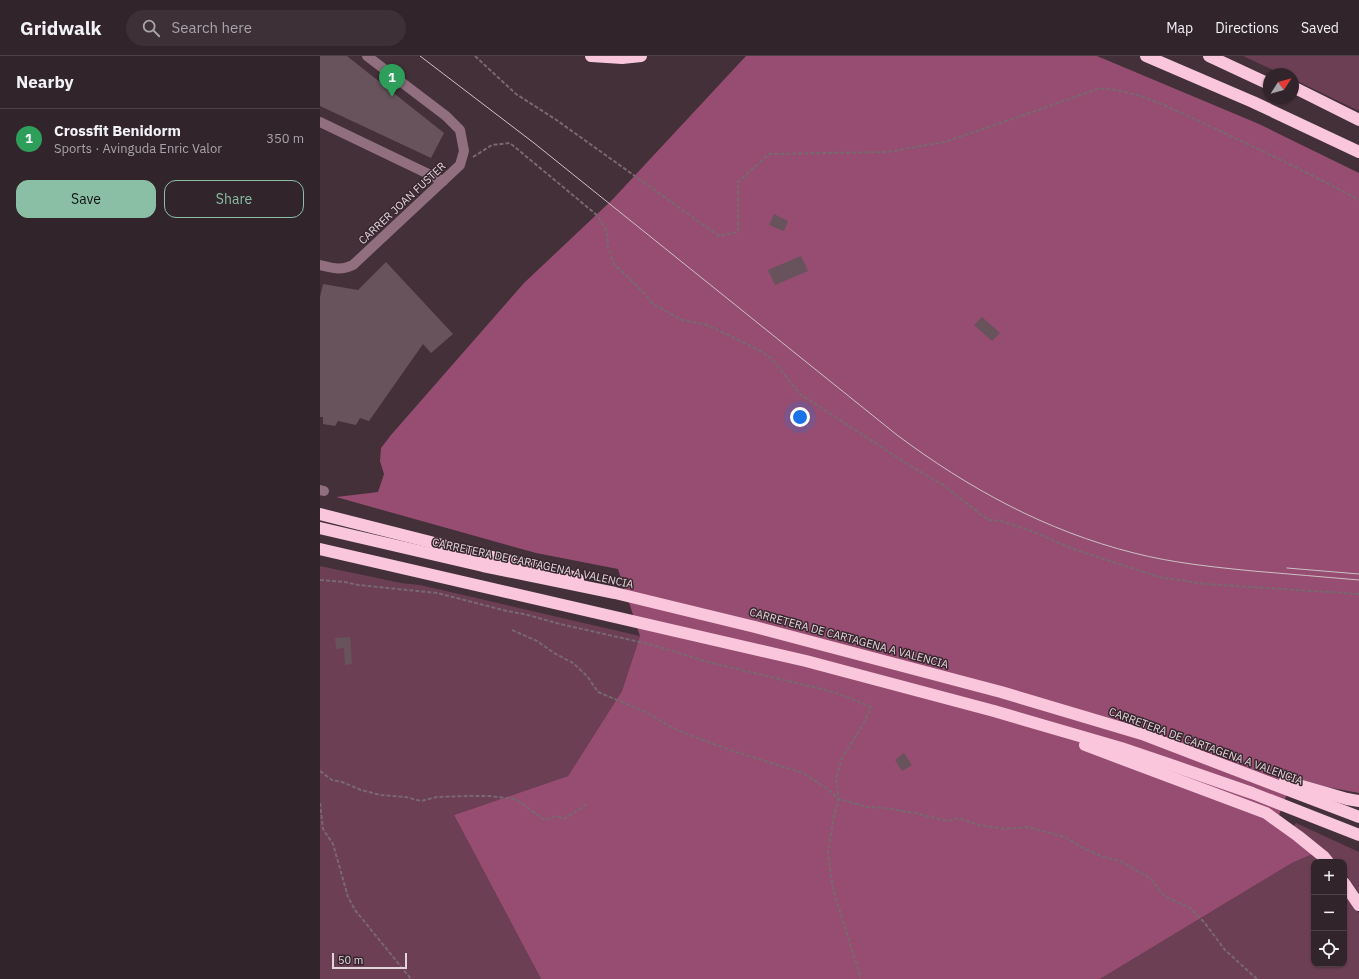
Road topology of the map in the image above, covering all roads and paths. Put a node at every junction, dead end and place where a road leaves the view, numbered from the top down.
1 (367, 56) edge
2 (475, 56) edge
3 (591, 56) edge
4 (641, 56) edge
5 (1146, 56) edge
6 (1209, 56) edge
7 (1225, 56) edge
8 (1263, 73) edge
9 (1263, 81) edge
10 (1299, 90) edge
11 (1299, 99) edge
12 (1359, 120) edge
13 (320, 122) edge
14 (1359, 128) edge
15 (1359, 152) edge
16 (460, 165) junction
17 (443, 181) junction
18 (1359, 200) edge
19 (320, 265) edge
20 (320, 514) edge
21 (320, 528) edge
22 (320, 549) edge
23 (320, 580) edge
24 (615, 593) junction
25 (1359, 594) edge
26 (512, 630) dead end
27 (994, 711) junction
28 (1142, 734) junction
29 (320, 771) edge
30 (839, 799) junction
31 (1359, 801) edge
32 (320, 803) edge
33 (586, 804) dead end
34 (1359, 817) edge
35 (1359, 835) edge
36 (1326, 859) edge
37 (1347, 888) edge
38 (1359, 905) edge
39 (411, 979) edge
40 (860, 979) edge
41 (1257, 979) edge

1 - 16 street, CARRER JOAN FUSTER
2 - 18 path
3 - 4 highway
5 - 15 highway
6 - 9 highway
7 - 8 highway
10 - 12 highway
11 - 14 highway
13 - 17 street
16 - 17 street, CARRER JOAN FUSTER
16 - 25 path
17 - 19 street, CARRER JOAN FUSTER
20 - 24 highway
21 - 24 highway, CARRETERA DE CARTAGENA A VALENCIA
22 - 27 highway
23 - 30 path
24 - 28 highway, CARRETERA DE CARTAGENA A VALENCIA
26 - 30 path
27 - 35 highway
27 - 36 highway
28 - 31 highway
28 - 34 highway, CARRETERA DE CARTAGENA A VALENCIA
29 - 33 path
30 - 40 path
30 - 41 path
32 - 39 path
37 - 38 highway

